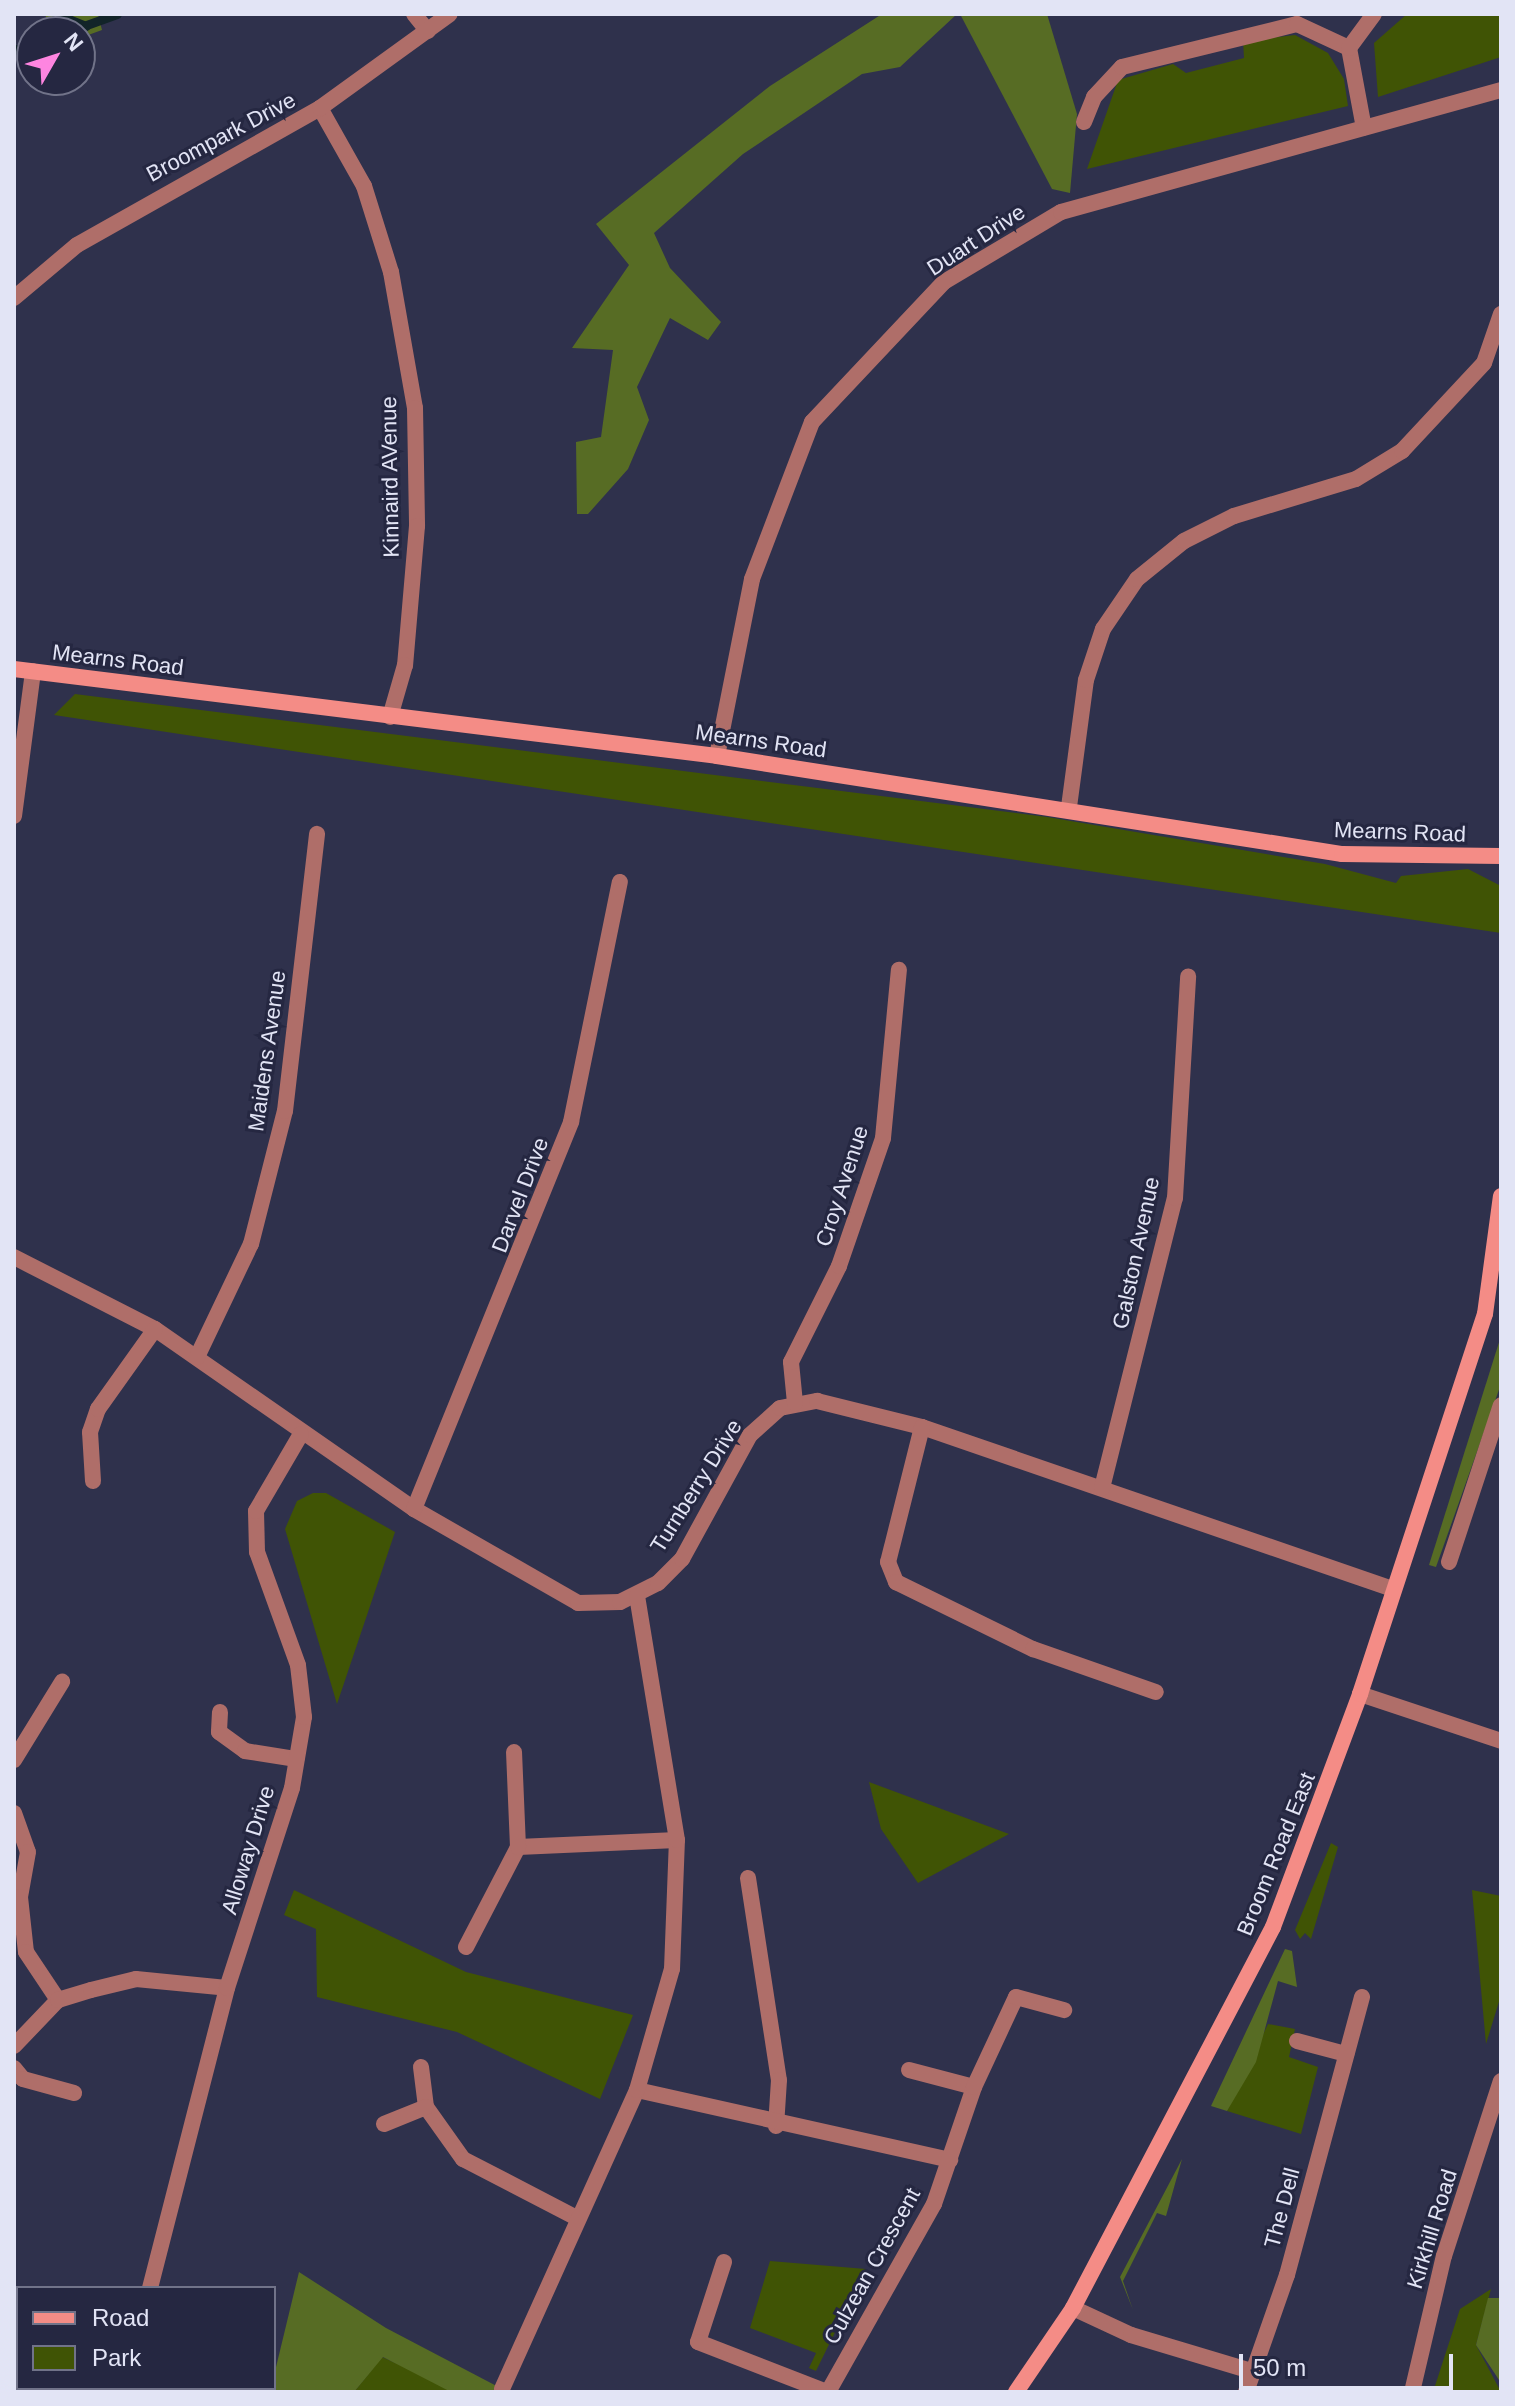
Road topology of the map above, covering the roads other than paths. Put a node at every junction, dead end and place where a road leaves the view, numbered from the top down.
1 (414, 14) edge
2 (450, 14) edge
3 (1374, 14) edge
4 (428, 31) junction
5 (1349, 48) junction
6 (1501, 90) edge
7 (320, 108) junction
8 (1084, 122) dead end
9 (1364, 128) junction
10 (14, 298) edge
11 (1501, 314) edge
12 (14, 669) edge
13 (33, 671) junction
14 (390, 717) junction
15 (717, 756) junction
16 (1069, 807) junction
17 (14, 816) edge
18 (317, 834) dead end
19 (1501, 856) edge
20 (620, 882) dead end
21 (899, 970) dead end
22 (1188, 976) dead end
23 (1501, 1196) edge
24 (14, 1257) edge
25 (1494, 1295) edge
26 (155, 1329) junction
27 (197, 1357) junction
28 (795, 1403) junction
29 (1501, 1405) edge
30 (922, 1427) junction
31 (301, 1434) junction
32 (93, 1481) dead end
33 (1102, 1488) junction
34 (414, 1509) junction
35 (1449, 1562) dead end
36 (1392, 1589) junction
37 (637, 1596) junction
38 (62, 1682) dead end
39 (1156, 1692) dead end
40 (1360, 1694) junction
41 (220, 1712) dead end
42 (1501, 1741) edge
43 (514, 1752) dead end
44 (296, 1759) junction
45 (14, 1760) edge
46 (14, 1813) edge
47 (677, 1840) junction
48 (518, 1847) junction
49 (748, 1878) dead end
50 (466, 1947) dead end
51 (227, 1988) junction
52 (1362, 1997) dead end
53 (58, 2000) junction
54 (1064, 2010) dead end
55 (1297, 2041) dead end
56 (14, 2046) edge
57 (1346, 2054) junction
58 (421, 2067) dead end
59 (14, 2068) edge
60 (909, 2070) dead end
61 (1501, 2081) edge
62 (974, 2087) junction
63 (637, 2090) junction
64 (74, 2093) dead end
65 (426, 2107) junction
66 (384, 2124) dead end
67 (776, 2126) junction
68 (950, 2160) junction
69 (575, 2217) junction
70 (724, 2262) dead end
71 (151, 2286) edge
72 (1073, 2308) junction
73 (1254, 2372) junction
74 (502, 2389) dead end
75 (827, 2392) edge
76 (1016, 2392) edge
77 (1246, 2392) edge
78 (1412, 2392) edge

1 - 4 street
2 - 4 street, Broompark Drive
3 - 5 street
4 - 7 street, Broompark Drive
5 - 8 street
5 - 9 street
6 - 9 street, Duart Drive
7 - 10 street, Broompark Drive
7 - 14 street, Kinnaird AVenue
9 - 15 street, Duart Drive
11 - 16 street
12 - 13 street, Mearns Road
13 - 14 street, Mearns Road
13 - 17 street
14 - 15 street, Mearns Road
15 - 16 street, Mearns Road
16 - 19 street, Mearns Road
18 - 27 street, Maidens Avenue
20 - 34 street, Darvel Drive
21 - 28 street, Croy Avenue
22 - 33 street, Galston Avenue
23 - 25 street, Broom Road East
24 - 26 street
25 - 36 street, Broom Road East
26 - 27 street
26 - 32 street
27 - 31 street
28 - 30 street
28 - 37 street, Turnberry Drive
29 - 35 street
30 - 33 street
30 - 39 street
31 - 34 street
31 - 44 street, Alloway Drive
33 - 36 street
34 - 37 street
36 - 40 street, Broom Road East
37 - 47 street
38 - 45 street
40 - 42 street
40 - 72 street, Broom Road East
41 - 44 street
43 - 48 street
44 - 51 street, Alloway Drive
46 - 53 street
47 - 48 street
47 - 63 street
48 - 50 street
49 - 67 street
51 - 53 street
51 - 71 street, Alloway Drive
52 - 57 street, The Dell
53 - 56 street
54 - 62 street, Culzean Crescent
55 - 57 street
57 - 73 street, The Dell
58 - 65 street
59 - 64 street
60 - 62 street
61 - 78 street, Kirkhill Road
62 - 68 street, Culzean Crescent
63 - 67 street
63 - 69 street
65 - 66 street
65 - 69 street
67 - 68 street
68 - 75 street, Culzean Crescent
69 - 74 street
70 - 75 street, Culzean Crescent
72 - 73 street
72 - 76 street, Broom Road East
73 - 77 street, The Dell

